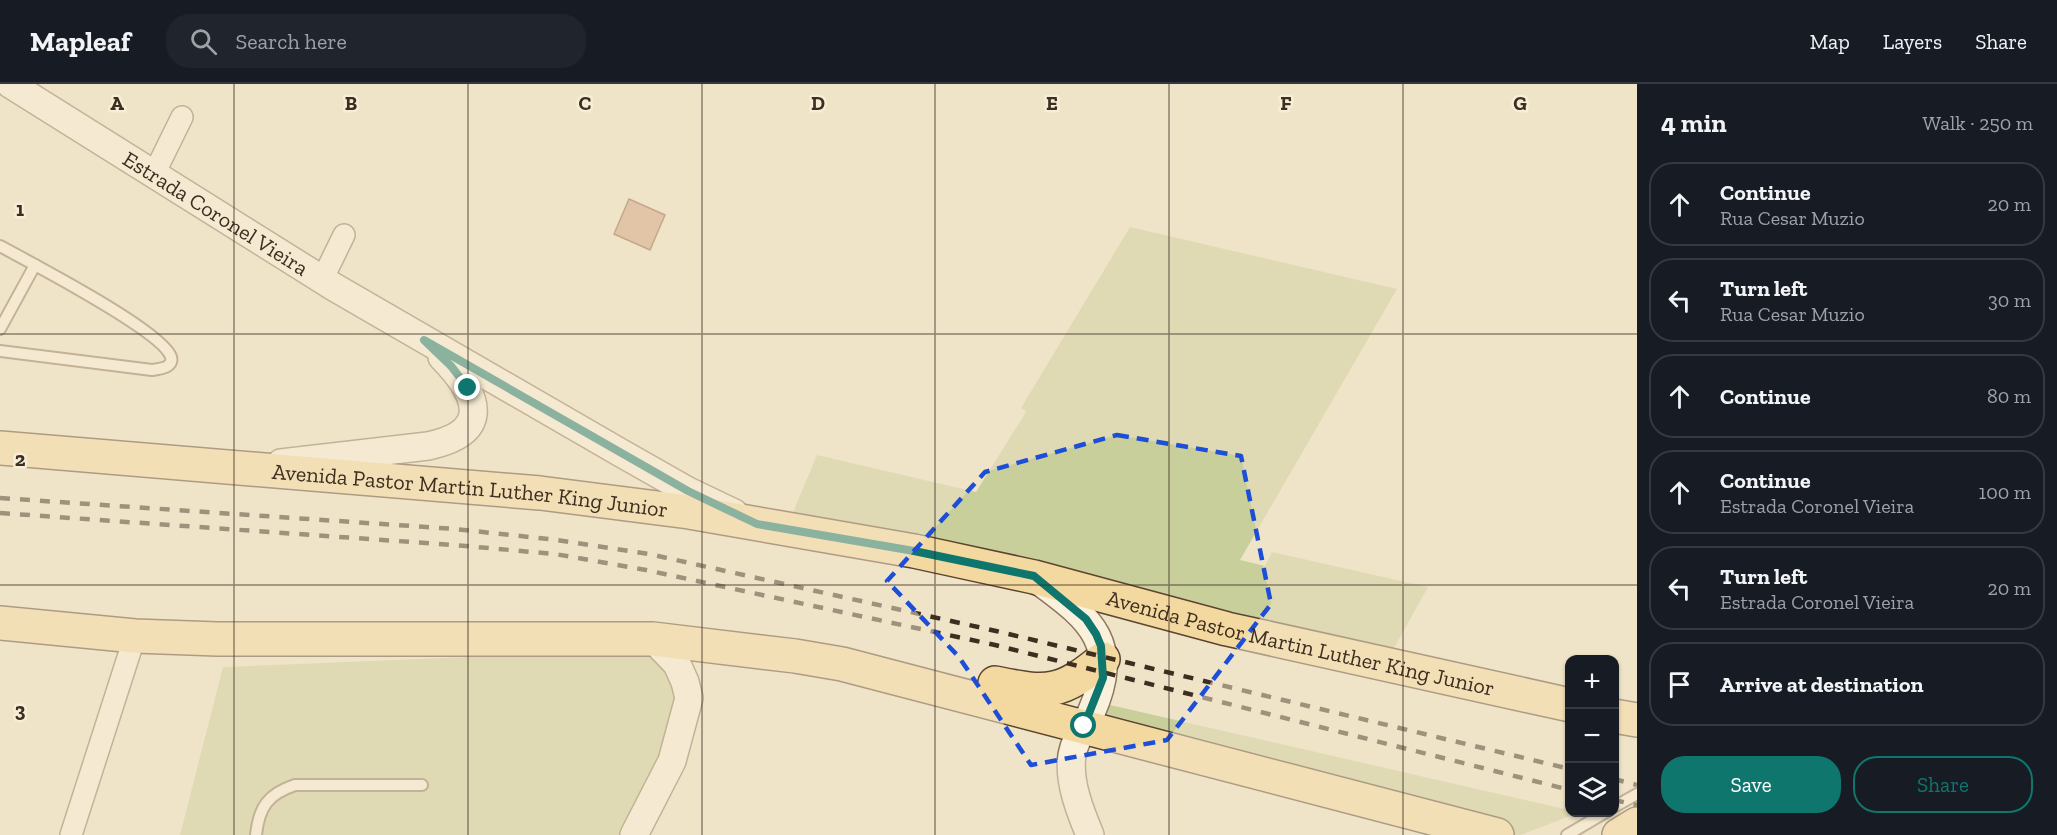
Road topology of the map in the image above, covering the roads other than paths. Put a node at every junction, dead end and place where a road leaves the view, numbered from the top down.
1 (15, 85) edge
2 (182, 117) dead end
3 (154, 174) junction
4 (344, 235) dead end
5 (0, 246) edge
6 (35, 265) junction
7 (322, 280) junction
8 (0, 329) edge
9 (424, 340) junction
10 (0, 351) edge
11 (0, 448) edge
12 (234, 468) junction
13 (757, 524) junction
14 (1034, 576) junction
15 (0, 623) edge
16 (135, 636) junction
17 (653, 639) junction
18 (1103, 659) junction
19 (1565, 704) edge
20 (1619, 717) edge
21 (1637, 720) edge
22 (1084, 726) junction
23 (422, 785) dead end
24 (1637, 794) edge
25 (1619, 804) edge
26 (1599, 817) edge
27 (1637, 824) edge
28 (1430, 826) edge
29 (72, 835) edge
30 (256, 835) edge
31 (634, 835) edge
32 (1090, 835) edge
33 (1497, 835) edge
34 (1567, 835) edge
35 (1619, 835) edge

1 - 3 street, Estrada Coronel Vieira
2 - 3 street
3 - 7 street, Estrada Coronel Vieira
4 - 7 street
5 - 6 lane
6 - 8 lane
6 - 10 lane
7 - 9 street, Estrada Coronel Vieira
9 - 12 street, Estrada Coronel Vieira
9 - 13 street, Estrada Coronel Vieira
11 - 12 main road, Avenida Pastor Martin Luther King Junior
12 - 13 main road, Avenida Pastor Martin Luther King Junior
13 - 14 main road, Avenida Pastor Martin Luther King Junior
14 - 18 street
14 - 19 main road, Avenida Pastor Martin Luther King Junior
15 - 16 main road
16 - 17 main road
16 - 29 street
17 - 18 main road
17 - 22 main road
17 - 31 street
18 - 22 street
20 - 21 main road
22 - 28 main road
22 - 32 street
23 - 30 lane
24 - 25 lane
26 - 34 lane
27 - 35 main road
28 - 33 main road

